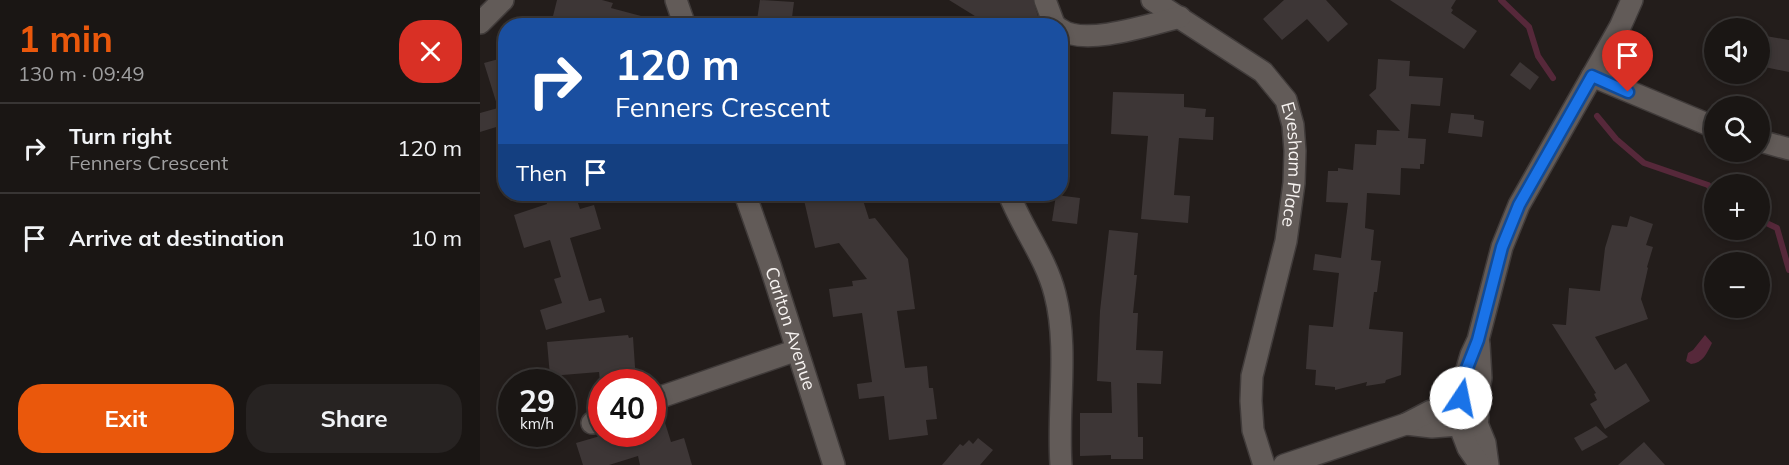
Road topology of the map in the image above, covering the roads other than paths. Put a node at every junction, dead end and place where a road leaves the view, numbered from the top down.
1 (502, 0) edge
2 (676, 0) edge
3 (1045, 0) edge
4 (1152, 0) edge
5 (1632, 0) edge
6 (1179, 17) junction
7 (682, 18) edge
8 (1052, 18) edge
9 (480, 23) edge
10 (1068, 33) edge
11 (1592, 76) junction
12 (1704, 123) edge
13 (1770, 144) edge
14 (1789, 149) edge
15 (747, 201) edge
16 (1012, 201) edge
17 (797, 350) junction
18 (666, 395) edge
19 (1465, 416) junction
20 (834, 465) edge
21 (1061, 465) edge
22 (1264, 465) edge
23 (1284, 465) edge
24 (1480, 465) edge
25 (1488, 465) edge

1 - 9 street
2 - 7 street
3 - 8 street
4 - 6 street, Evesham Place
5 - 11 street
6 - 10 street
6 - 22 street, Evesham Place
11 - 12 street
11 - 19 street
13 - 14 street
15 - 17 street, Carlton Avenue
16 - 21 street
17 - 18 street
17 - 20 street, Carlton Avenue
19 - 23 street
19 - 24 street
19 - 25 street

